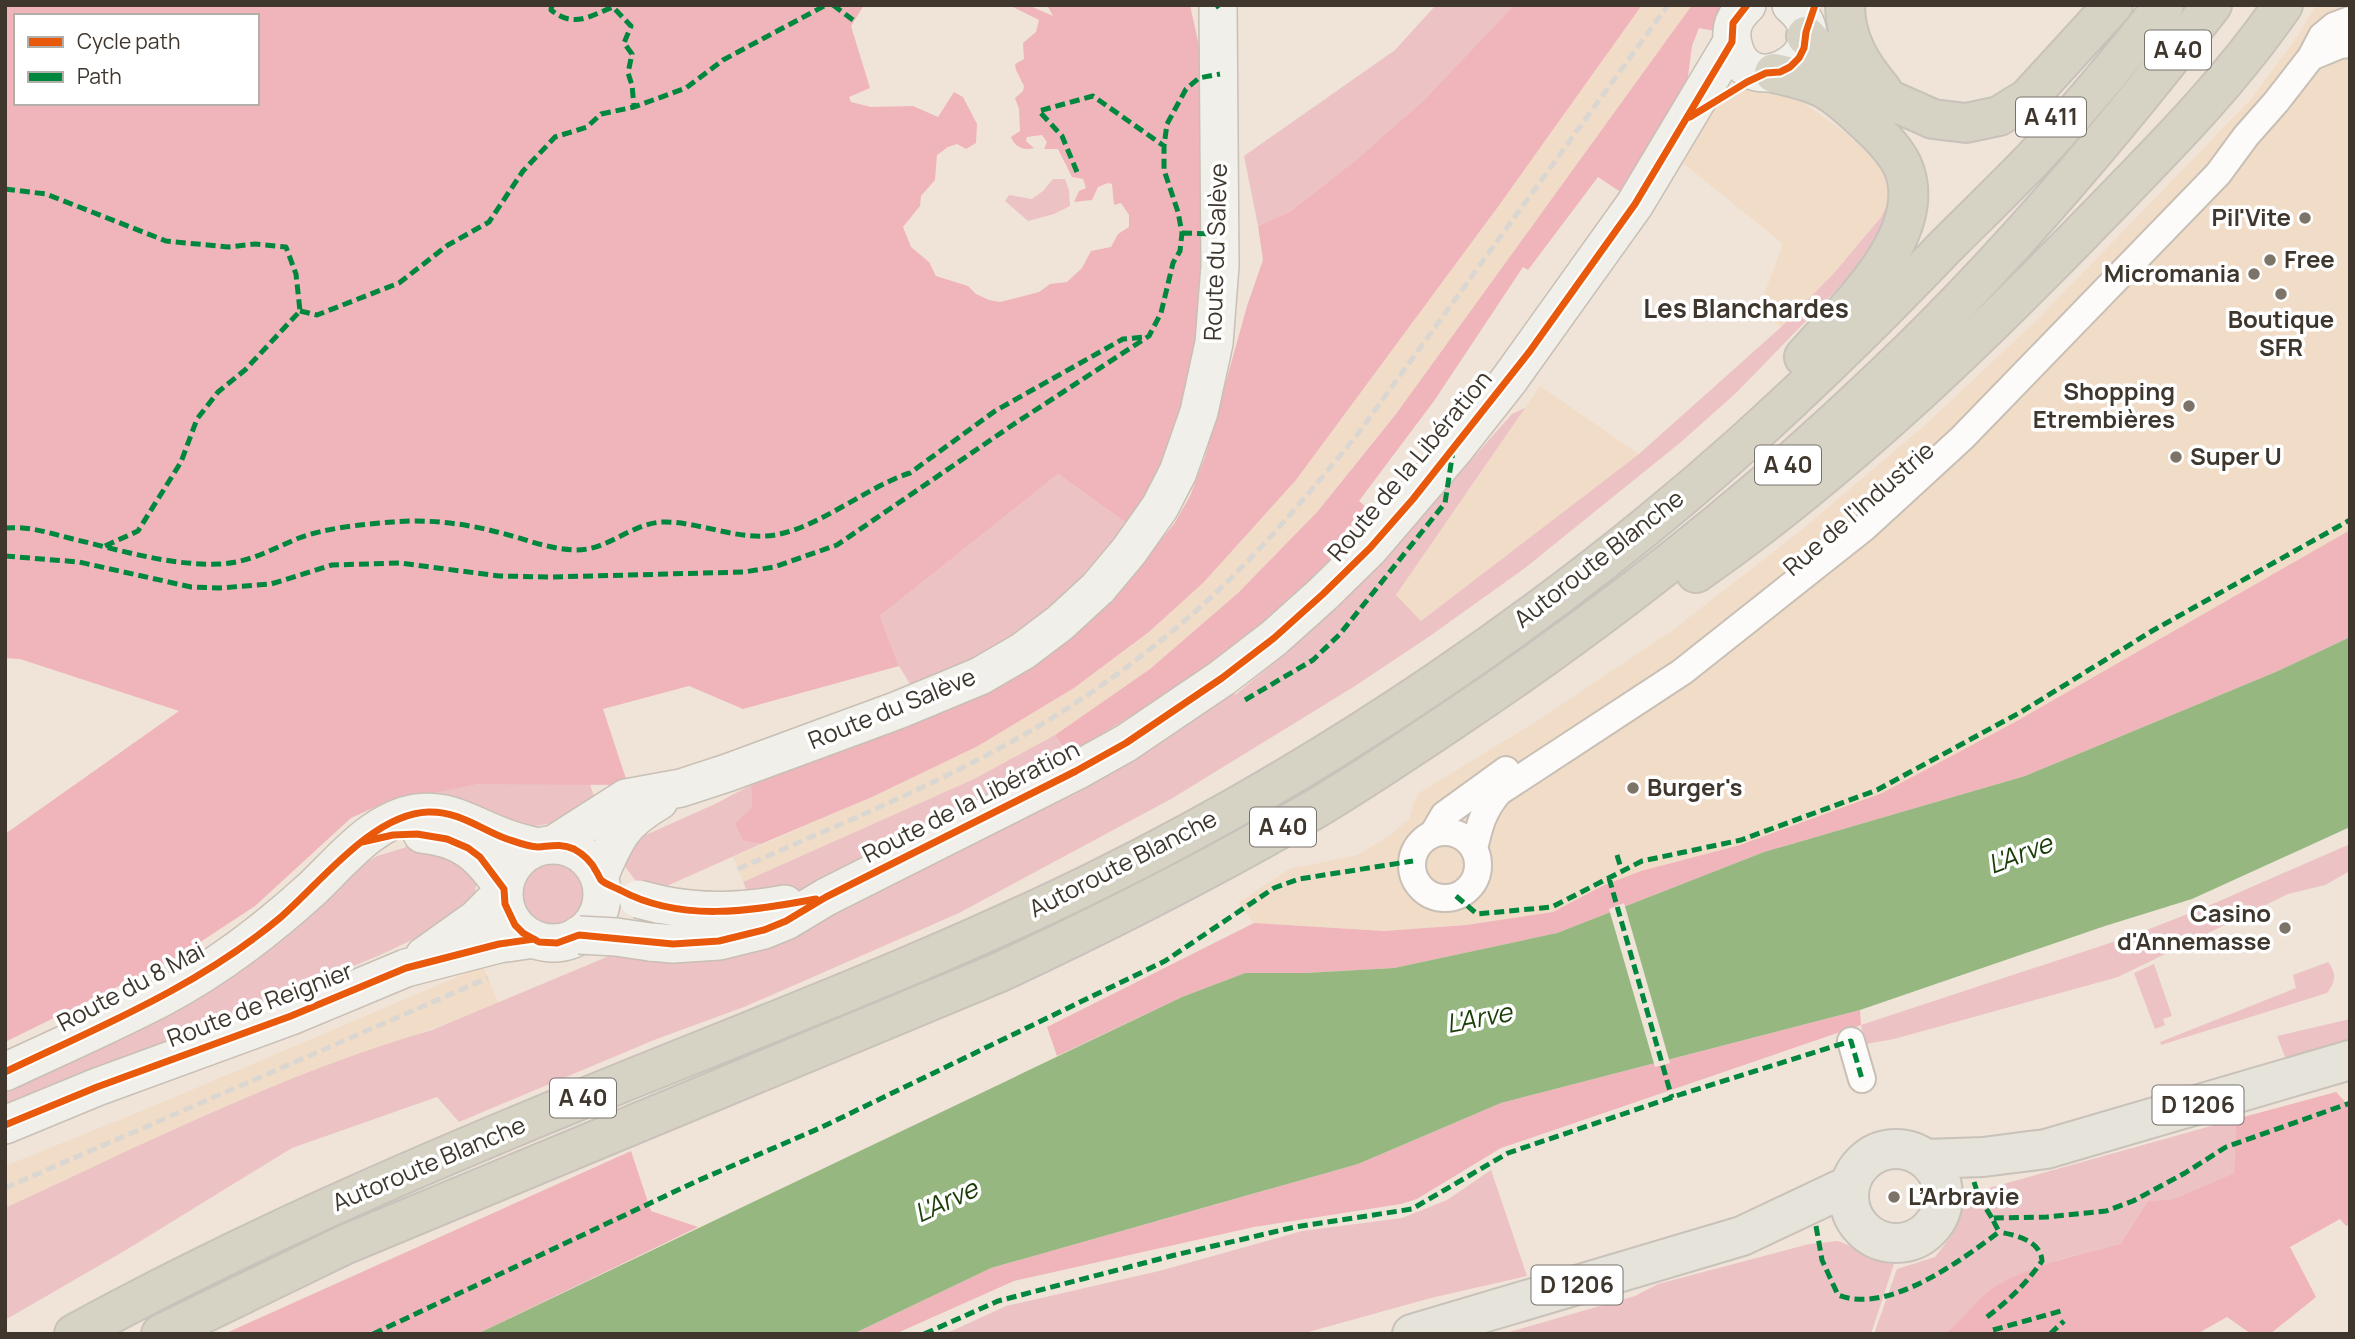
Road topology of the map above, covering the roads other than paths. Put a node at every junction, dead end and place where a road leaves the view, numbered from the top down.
1 (1219, 5) edge
2 (1747, 5) edge
3 (1845, 5) edge
4 (2113, 5) edge
5 (2140, 5) edge
6 (2164, 5) edge
7 (2212, 5) edge
8 (2283, 5) edge
9 (1805, 20) edge
10 (2350, 20) edge
11 (1732, 43) junction
12 (2350, 44) edge
13 (2311, 57) junction
14 (1770, 73) junction
15 (1891, 100) junction
16 (1685, 119) junction
17 (2246, 136) junction
18 (1963, 229) junction
19 (1680, 498) junction
20 (1376, 771) junction
21 (681, 788) junction
22 (1433, 834) junction
23 (362, 842) junction
24 (546, 846) junction
25 (1475, 849) junction
26 (600, 878) junction
27 (503, 891) junction
28 (826, 897) junction
29 (588, 926) junction
30 (536, 940) junction
31 (406, 968) junction
32 (1851, 1041) dead end
33 (2350, 1060) edge
34 (5, 1072) edge
35 (1862, 1079) dead end
36 (5, 1125) edge
37 (2046, 1149) junction
38 (1925, 1159) junction
39 (1850, 1185) junction
40 (1942, 1204) junction
41 (1857, 1223) junction
42 (1742, 1236) junction
43 (74, 1334) edge
44 (161, 1334) edge
45 (1412, 1334) edge

1 - 21 main road, Route du Salève
2 - 11 main road, Route de la Libération
3 - 15 highway
4 - 15 highway
5 - 18 highway, A 411
6 - 18 highway, Autoroute Blanche / A 40
7 - 20 highway, Autoroute Blanche / A 40
8 - 20 highway
9 - 14 main road, Route de la Libération
9 - 15 highway
10 - 13 street, Rue de l'Industrie
11 - 14 main road
11 - 16 main road, Route de la Libération
12 - 13 street
13 - 17 street, Rue de l'Industrie
14 - 16 main road, Route de la Libération
14 - 19 highway
16 - 28 main road, Route de la Libération
17 - 22 street, Rue de l'Industrie
17 - 25 street, Rue de l'Industrie
18 - 19 highway, Autoroute Blanche / A 40
19 - 43 highway, Autoroute Blanche / A 40
20 - 44 highway, Autoroute Blanche / A 40
21 - 24 main road, Route du Salève
21 - 26 main road, Route du Salève
22 - 25 street
22 - 25 street, Rue de l'Industrie
23 - 24 main road, Route du 8 Mai
23 - 27 main road
23 - 34 main road, Route du 8 Mai
24 - 26 main road
24 - 27 main road
26 - 28 main road, Route de la Libération, bridge
26 - 29 main road
27 - 30 main road
27 - 31 main road, Route de Reignier
28 - 29 main road, Route de la Libération, bridge
29 - 30 main road
30 - 31 main road, Route de Reignier
31 - 36 main road, Route de Reignier
32 - 35 street
33 - 37 main road, D 1206
37 - 38 main road, D 1206
37 - 40 main road, D 1206
38 - 39 main road, D 1206
38 - 40 main road
39 - 41 main road
39 - 42 main road, D 1206
40 - 41 main road, D 1206
41 - 42 main road, D 1206
42 - 45 main road, D 1206

